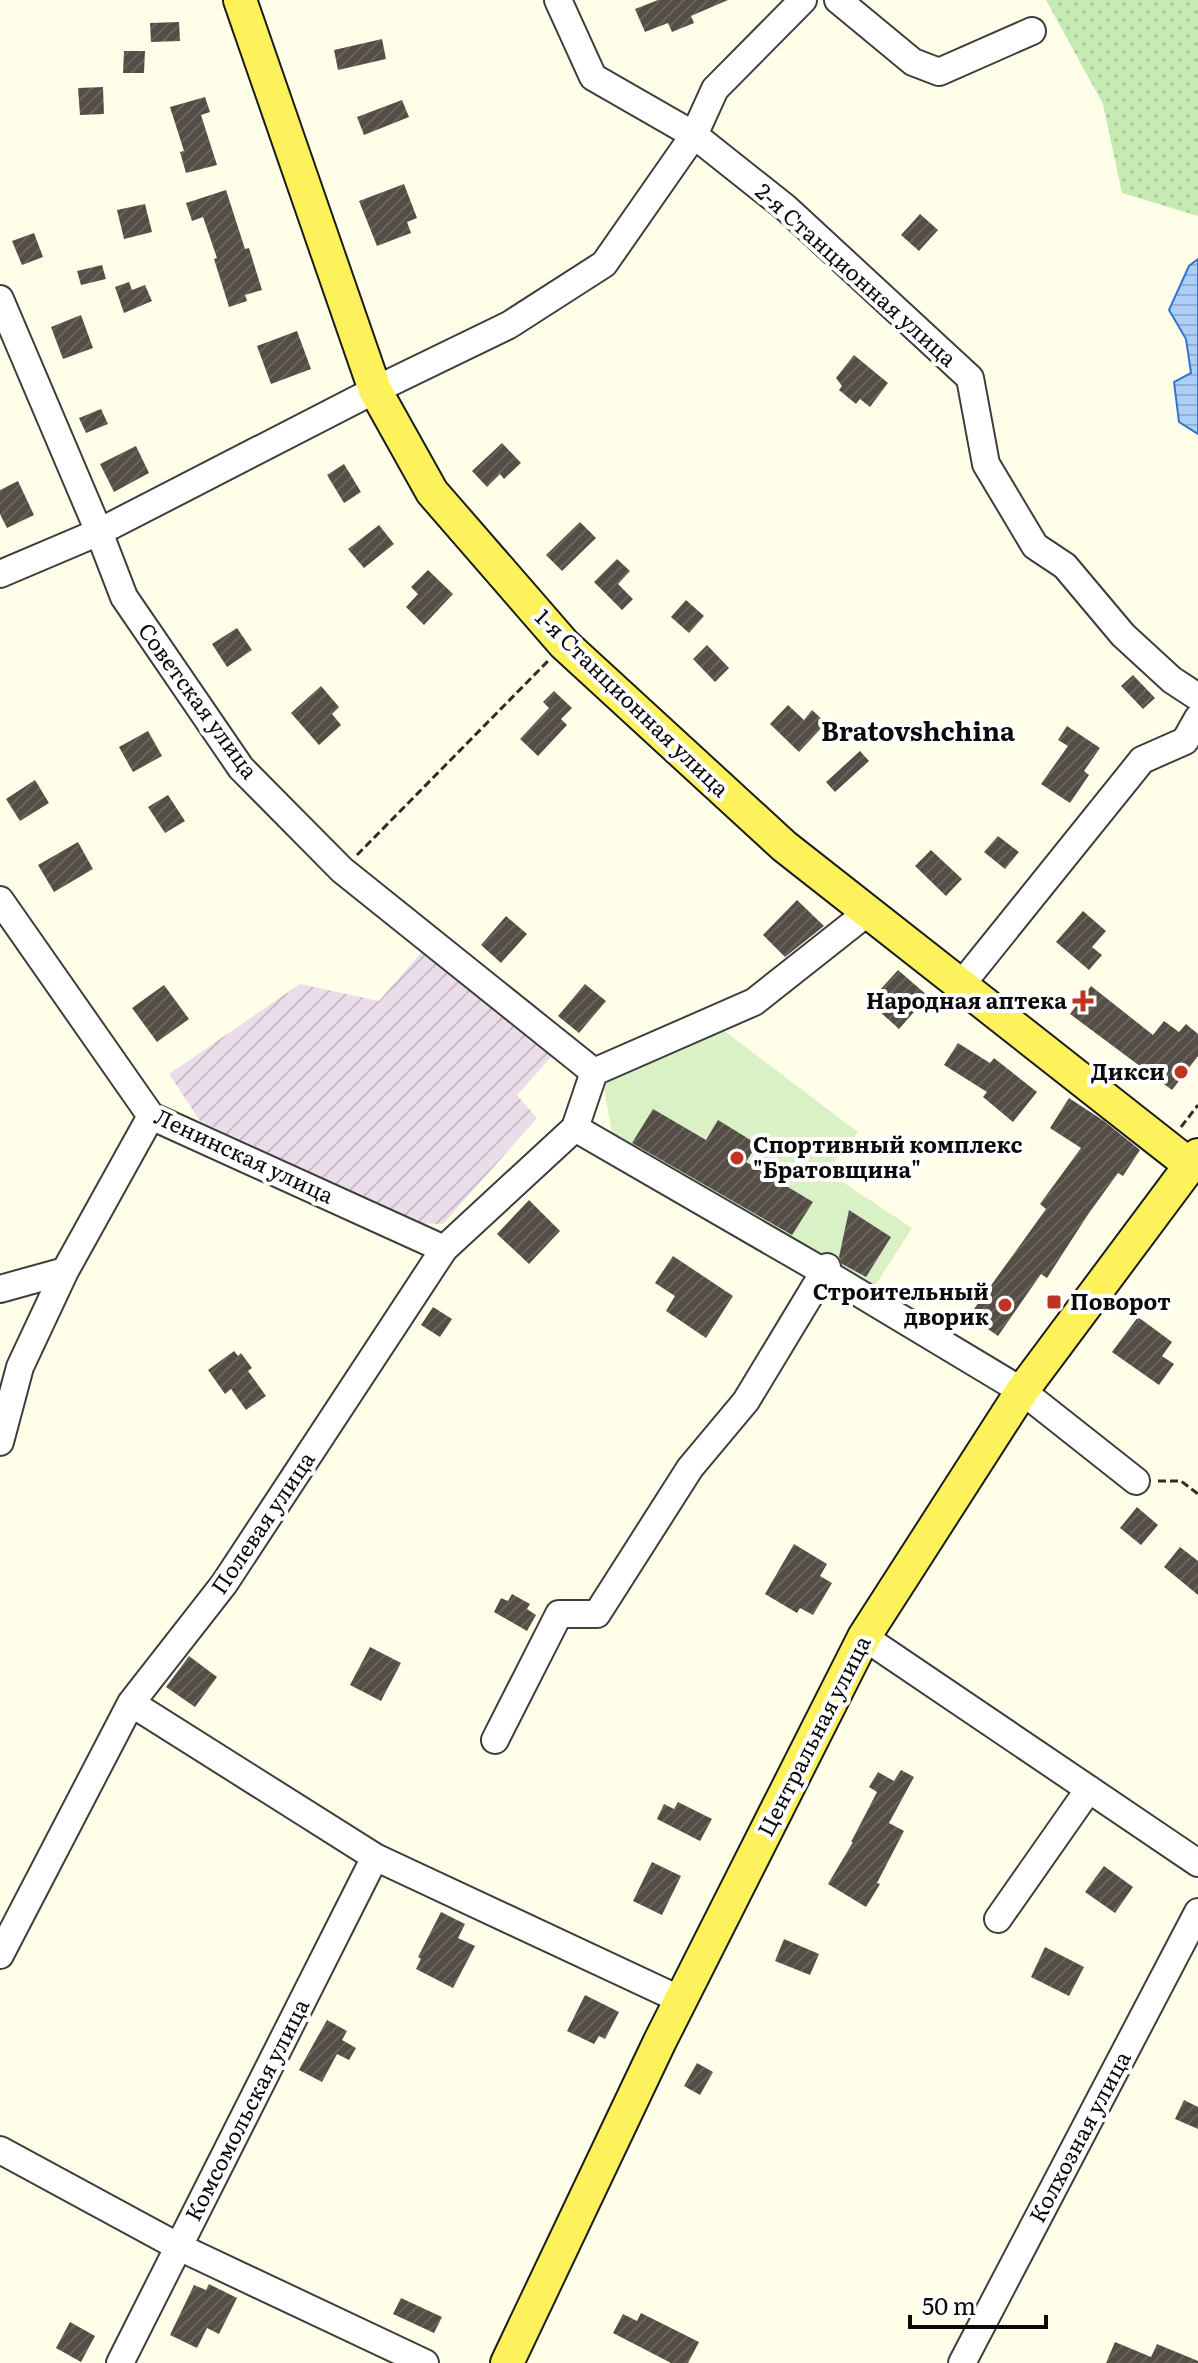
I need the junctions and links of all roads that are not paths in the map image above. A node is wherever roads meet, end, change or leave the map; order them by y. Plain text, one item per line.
1 (240, 0) edge
2 (558, 0) edge
3 (803, 0) edge
4 (838, 0) edge
5 (1032, 31) dead end
6 (694, 135) junction
7 (0, 299) edge
8 (375, 390) junction
9 (99, 532) junction
10 (0, 574) edge
11 (1198, 697) edge
12 (1198, 718) edge
13 (1192, 750) edge
14 (0, 900) edge
15 (868, 912) junction
16 (961, 985) junction
17 (594, 1072) junction
18 (151, 1116) junction
19 (575, 1128) junction
20 (1194, 1160) edge
21 (444, 1249) junction
22 (826, 1270) junction
23 (65, 1271) junction
24 (0, 1289) edge
25 (1022, 1391) junction
26 (0, 1442) edge
27 (1136, 1481) road end
28 (864, 1637) junction
29 (131, 1703) junction
30 (495, 1740) dead end
31 (1089, 1789) junction
32 (375, 1857) junction
33 (1198, 1863) edge
34 (1198, 1912) edge
35 (998, 1919) dead end
36 (0, 1955) edge
37 (681, 2000) junction
38 (0, 2150) edge
39 (179, 2247) junction
40 (120, 2363) edge
41 (425, 2363) edge
42 (507, 2363) edge
43 (962, 2363) edge

1 - 8 main road, 1-я Станционная улица
2 - 6 street, 2-я Станционная улица
3 - 6 street
4 - 5 street
6 - 8 street
6 - 11 street, 2-я Станционная улица
7 - 9 street, Советская улица
8 - 9 street
8 - 15 main road, 1-я Станционная улица
9 - 10 street
9 - 17 street, Советская улица
12 - 13 street
13 - 16 street
14 - 18 street, Ленинская улица
15 - 16 main road, 1-я Станционная улица
15 - 17 street
16 - 20 main road, 1-я Станционная улица
17 - 19 street
18 - 21 street, Ленинская улица
18 - 23 street
19 - 21 street, Полевая улица
19 - 22 street
20 - 25 main road, Центральная улица
21 - 29 street, Полевая улица
22 - 25 street
22 - 30 street
23 - 24 street
23 - 26 street
25 - 27 street
25 - 28 main road, Центральная улица
28 - 31 street
28 - 37 main road, Центральная улица
29 - 32 street
29 - 36 street, Полевая улица
31 - 33 street
31 - 35 street
32 - 37 street
32 - 39 street, Комсомольская улица
34 - 43 street, Колхозная улица
37 - 42 main road, Центральная улица
38 - 39 street
39 - 40 street, Комсомольская улица
39 - 41 street

